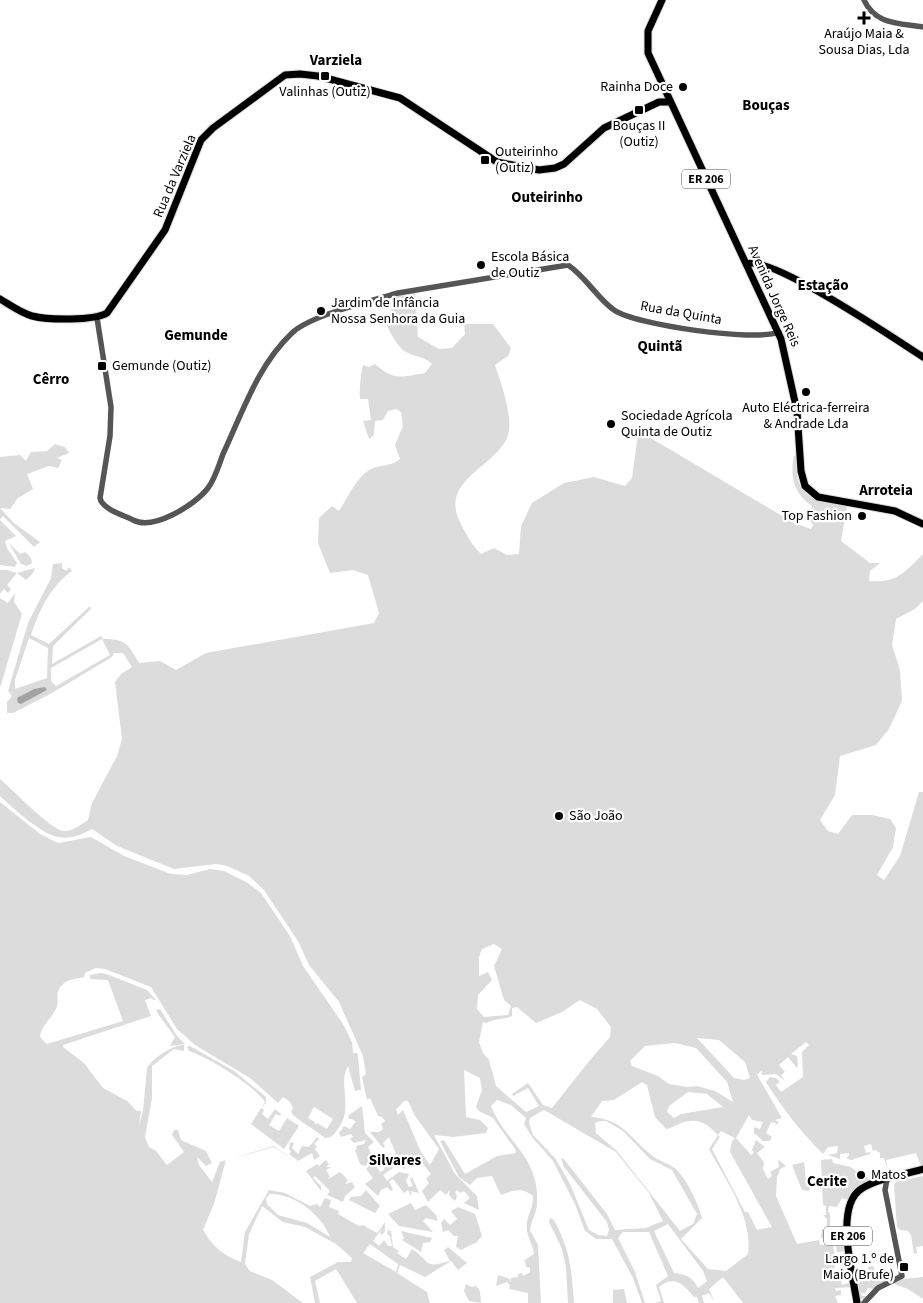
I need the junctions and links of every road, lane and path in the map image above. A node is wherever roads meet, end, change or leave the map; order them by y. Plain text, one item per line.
1 (662, 0) edge
2 (864, 0) edge
3 (923, 27) edge
4 (666, 94) junction
5 (659, 102) junction
6 (670, 102) junction
7 (746, 264) junction
8 (0, 299) edge
9 (97, 318) junction
10 (778, 332) junction
11 (923, 357) edge
12 (923, 524) edge
13 (923, 1169) edge
14 (887, 1179) junction
15 (875, 1182) junction
16 (884, 1190) junction
17 (857, 1303) edge
18 (864, 1303) edge

1 - 4 main road, Avenida Jorge Reis / ER 206
2 - 3 street
4 - 5 main road
4 - 6 main road, Avenida Jorge Reis / ER 206
5 - 6 main road
5 - 9 main road, Rua da Varziela
6 - 7 main road, Avenida Jorge Reis / ER 206
7 - 10 main road, Avenida Jorge Reis / ER 206
7 - 11 main road
8 - 9 main road
9 - 10 street, Rua da Quinta
10 - 12 main road, Avenida Jorge Reis / ER 206
13 - 14 main road, ER 206
14 - 15 main road, ER 206
14 - 16 street
15 - 16 street
15 - 17 main road, ER 206
16 - 18 street

